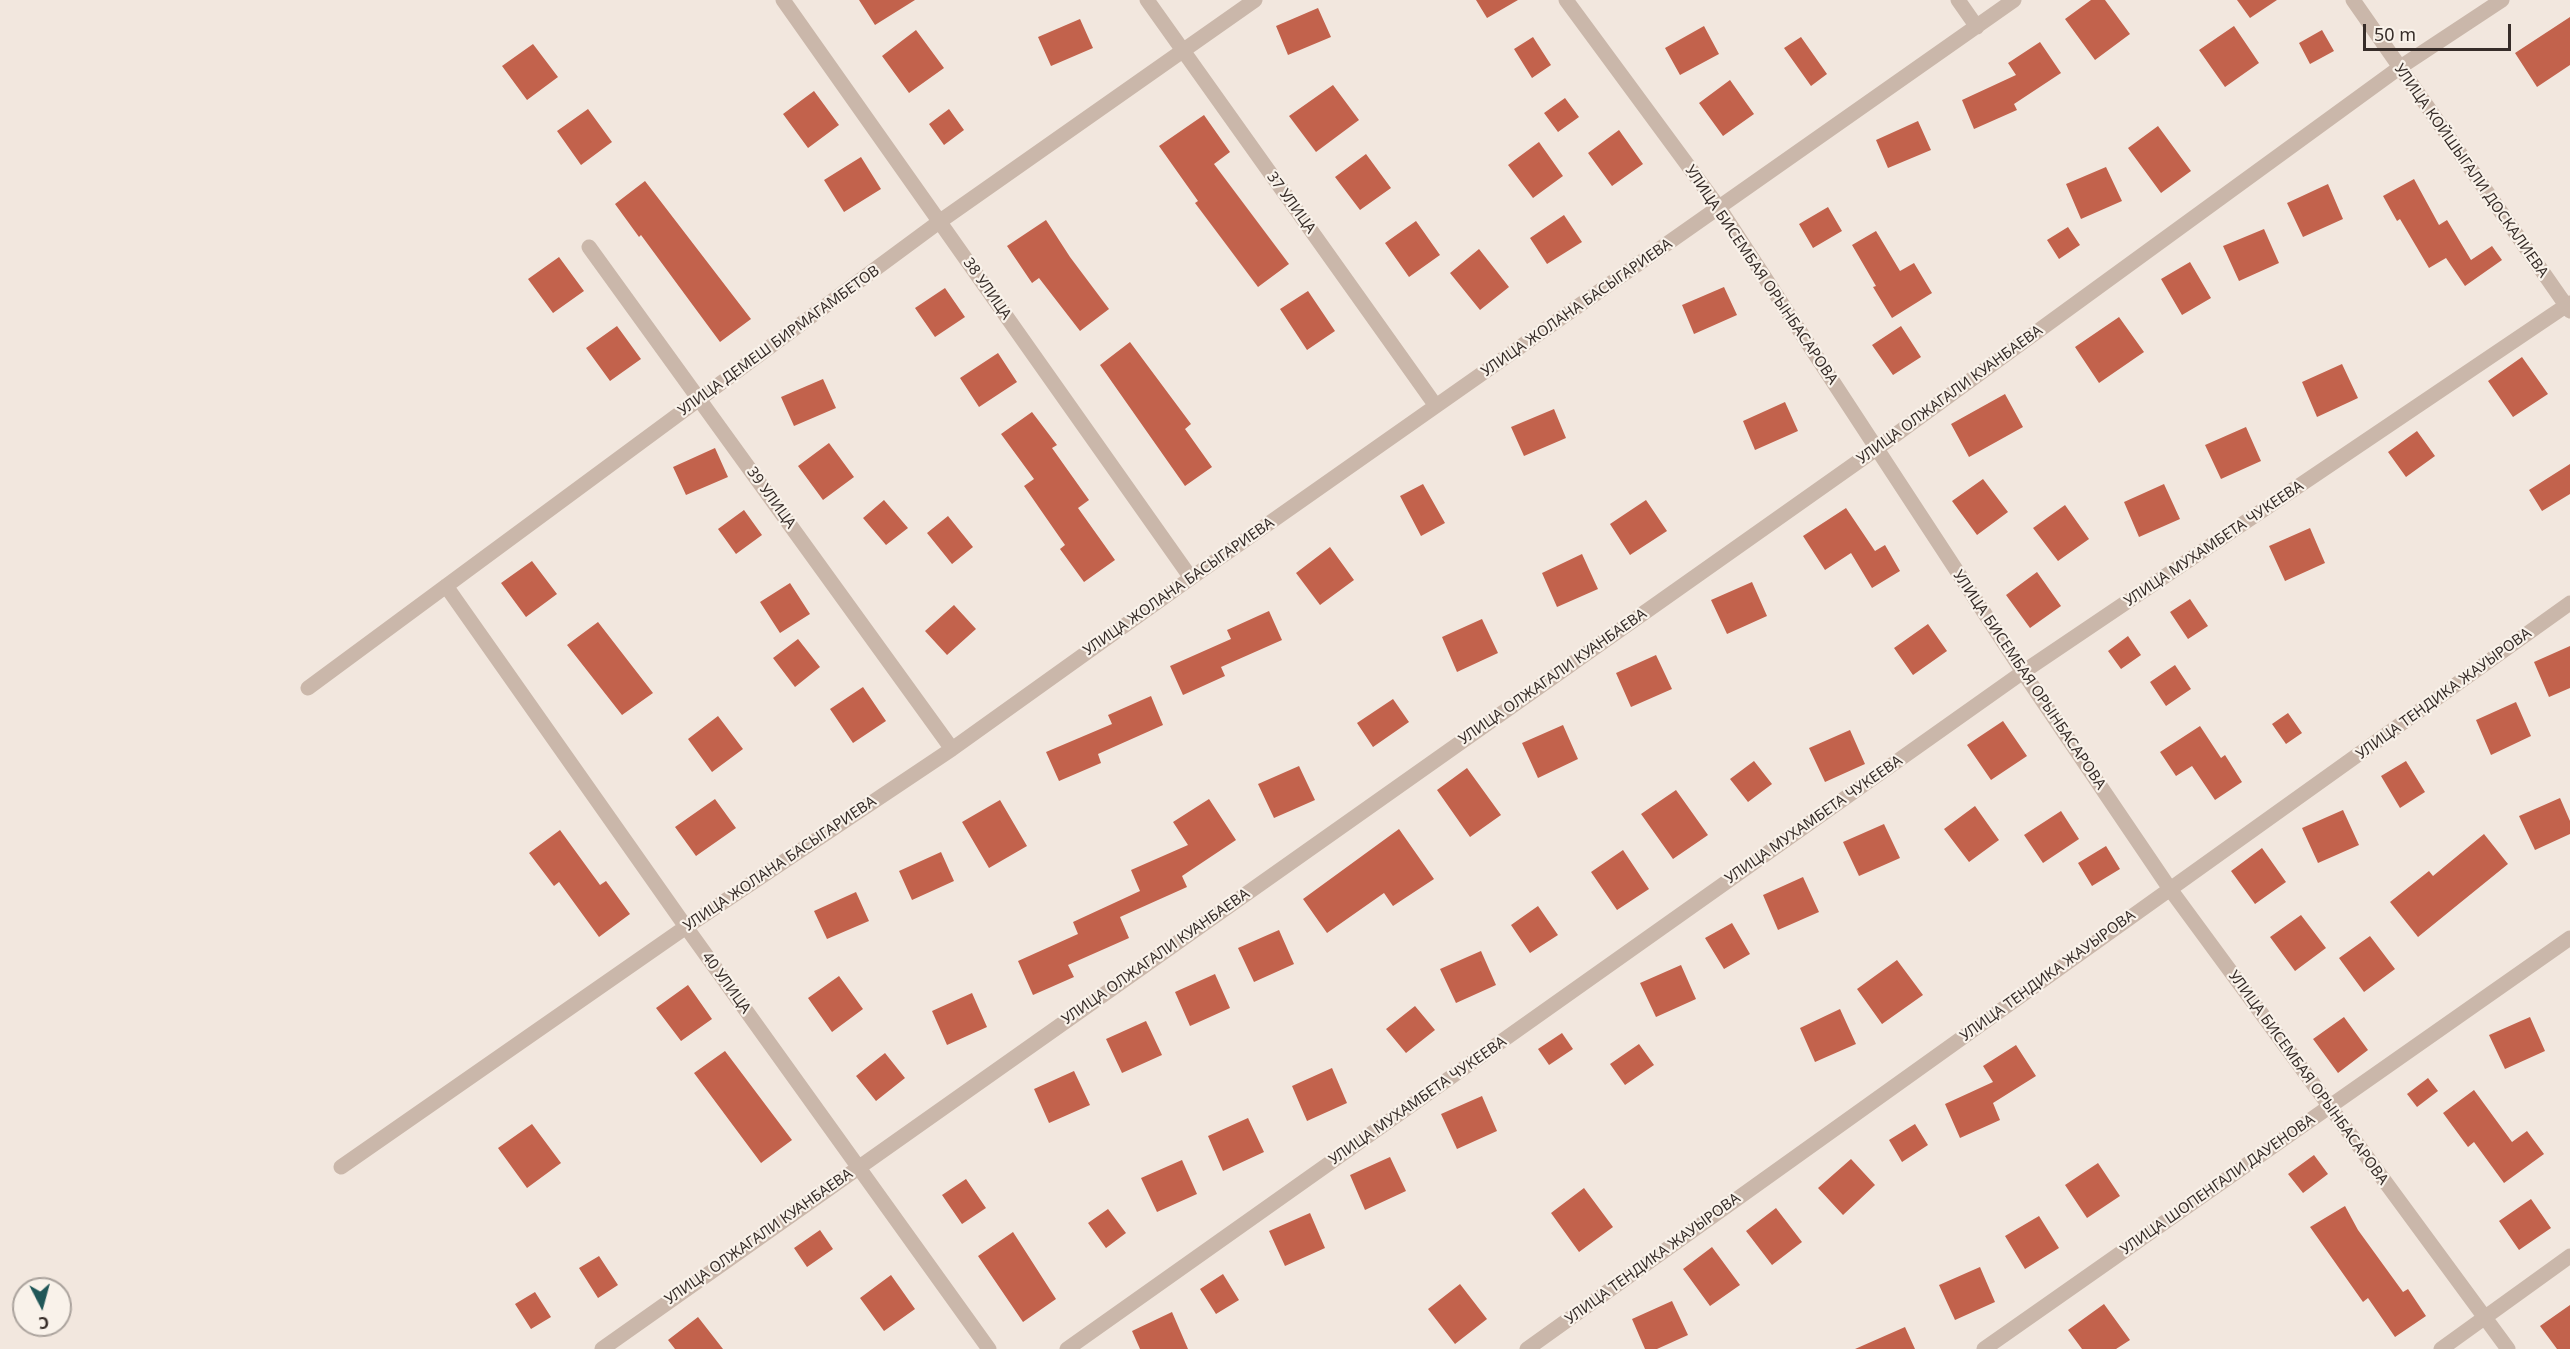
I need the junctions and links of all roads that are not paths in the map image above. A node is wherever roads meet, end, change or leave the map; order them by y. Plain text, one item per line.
1 (783, 0) edge
2 (1147, 0) edge
3 (1255, 0) edge
4 (1566, 0) edge
5 (1958, 0) edge
6 (2014, 0) edge
7 (2354, 0) edge
8 (2502, 0) edge
9 (1977, 27) junction
10 (1183, 52) junction
11 (2399, 68) junction
12 (1719, 209) junction
13 (939, 222) junction
14 (589, 247) dead end
15 (2569, 307) edge
16 (699, 399) junction
17 (1436, 406) junction
18 (1876, 449) junction
19 (1191, 578) junction
20 (446, 586) junction
21 (2570, 603) edge
22 (2023, 672) junction
23 (308, 688) dead end
24 (952, 749) junction
25 (2170, 889) junction
26 (686, 927) junction
27 (2570, 938) edge
28 (2329, 1107) junction
29 (341, 1167) dead end
30 (859, 1167) junction
31 (2570, 1256) edge
32 (2485, 1317) junction
33 (602, 1349) edge
34 (989, 1349) edge
35 (1067, 1349) edge
36 (1527, 1349) edge
37 (1984, 1349) edge
38 (2441, 1349) edge
39 (2508, 1349) edge

1 - 13 street, 38 УЛИЦА
2 - 10 street, 37 УЛИЦА
3 - 10 street, УЛИЦА ДЕМЕШ БИРМАГАМБЕТОВ
4 - 12 street, УЛИЦА БИСЕМБАЯ ОРЫНБАСАРОВА
5 - 9 street
6 - 9 street, УЛИЦА ЖОЛАНА БАСЫГАРИЕВА
7 - 11 street, УЛИЦА КОЙШЫГАЛИ ДОСКАЛИЕВА
8 - 11 street, УЛИЦА ОЛЖАГАЛИ КУАНБАЕВА
9 - 12 street, УЛИЦА ЖОЛАНА БАСЫГАРИЕВА
10 - 13 street, УЛИЦА ДЕМЕШ БИРМАГАМБЕТОВ
10 - 17 street, 37 УЛИЦА
11 - 15 street, УЛИЦА КОЙШЫГАЛИ ДОСКАЛИЕВА
11 - 18 street, УЛИЦА ОЛЖАГАЛИ КУАНБАЕВА
12 - 17 street, УЛИЦА ЖОЛАНА БАСЫГАРИЕВА
12 - 18 street, УЛИЦА БИСЕМБАЯ ОРЫНБАСАРОВА
13 - 16 street, УЛИЦА ДЕМЕШ БИРМАГАМБЕТОВ
13 - 19 street, 38 УЛИЦА
14 - 16 street, 39 УЛИЦА
15 - 22 street, УЛИЦА МУХАМБЕТА ЧУКЕЕВА
16 - 20 street, УЛИЦА ДЕМЕШ БИРМАГАМБЕТОВ
16 - 24 street, 39 УЛИЦА
17 - 19 street, УЛИЦА ЖОЛАНА БАСЫГАРИЕВА
18 - 22 street, УЛИЦА БИСЕМБАЯ ОРЫНБАСАРОВА
18 - 30 street, УЛИЦА ОЛЖАГАЛИ КУАНБАЕВА
19 - 24 street, УЛИЦА ЖОЛАНА БАСЫГАРИЕВА
20 - 23 street, УЛИЦА ДЕМЕШ БИРМАГАМБЕТОВ
20 - 26 street, 40 УЛИЦА
21 - 25 street, УЛИЦА ТЕНДИКА ЖАУЫРОВА
22 - 25 street, УЛИЦА БИСЕМБАЯ ОРЫНБАСАРОВА
22 - 35 street, УЛИЦА МУХАМБЕТА ЧУКЕЕВА
24 - 26 street, УЛИЦА ЖОЛАНА БАСЫГАРИЕВА
25 - 28 street, УЛИЦА БИСЕМБАЯ ОРЫНБАСАРОВА
25 - 36 street, УЛИЦА ТЕНДИКА ЖАУЫРОВА
26 - 29 street, УЛИЦА ЖОЛАНА БАСЫГАРИЕВА
26 - 30 street, 40 УЛИЦА
27 - 28 street, УЛИЦА ШОПЕНГАЛИ ДАУЕНОВА
28 - 32 street, УЛИЦА БИСЕМБАЯ ОРЫНБАСАРОВА
28 - 37 street, УЛИЦА ШОПЕНГАЛИ ДАУЕНОВА
30 - 33 street, УЛИЦА ОЛЖАГАЛИ КУАНБАЕВА
30 - 34 street, 40 УЛИЦА
31 - 32 street
32 - 38 street
32 - 39 street, УЛИЦА БИСЕМБАЯ ОРЫНБАСАРОВА

